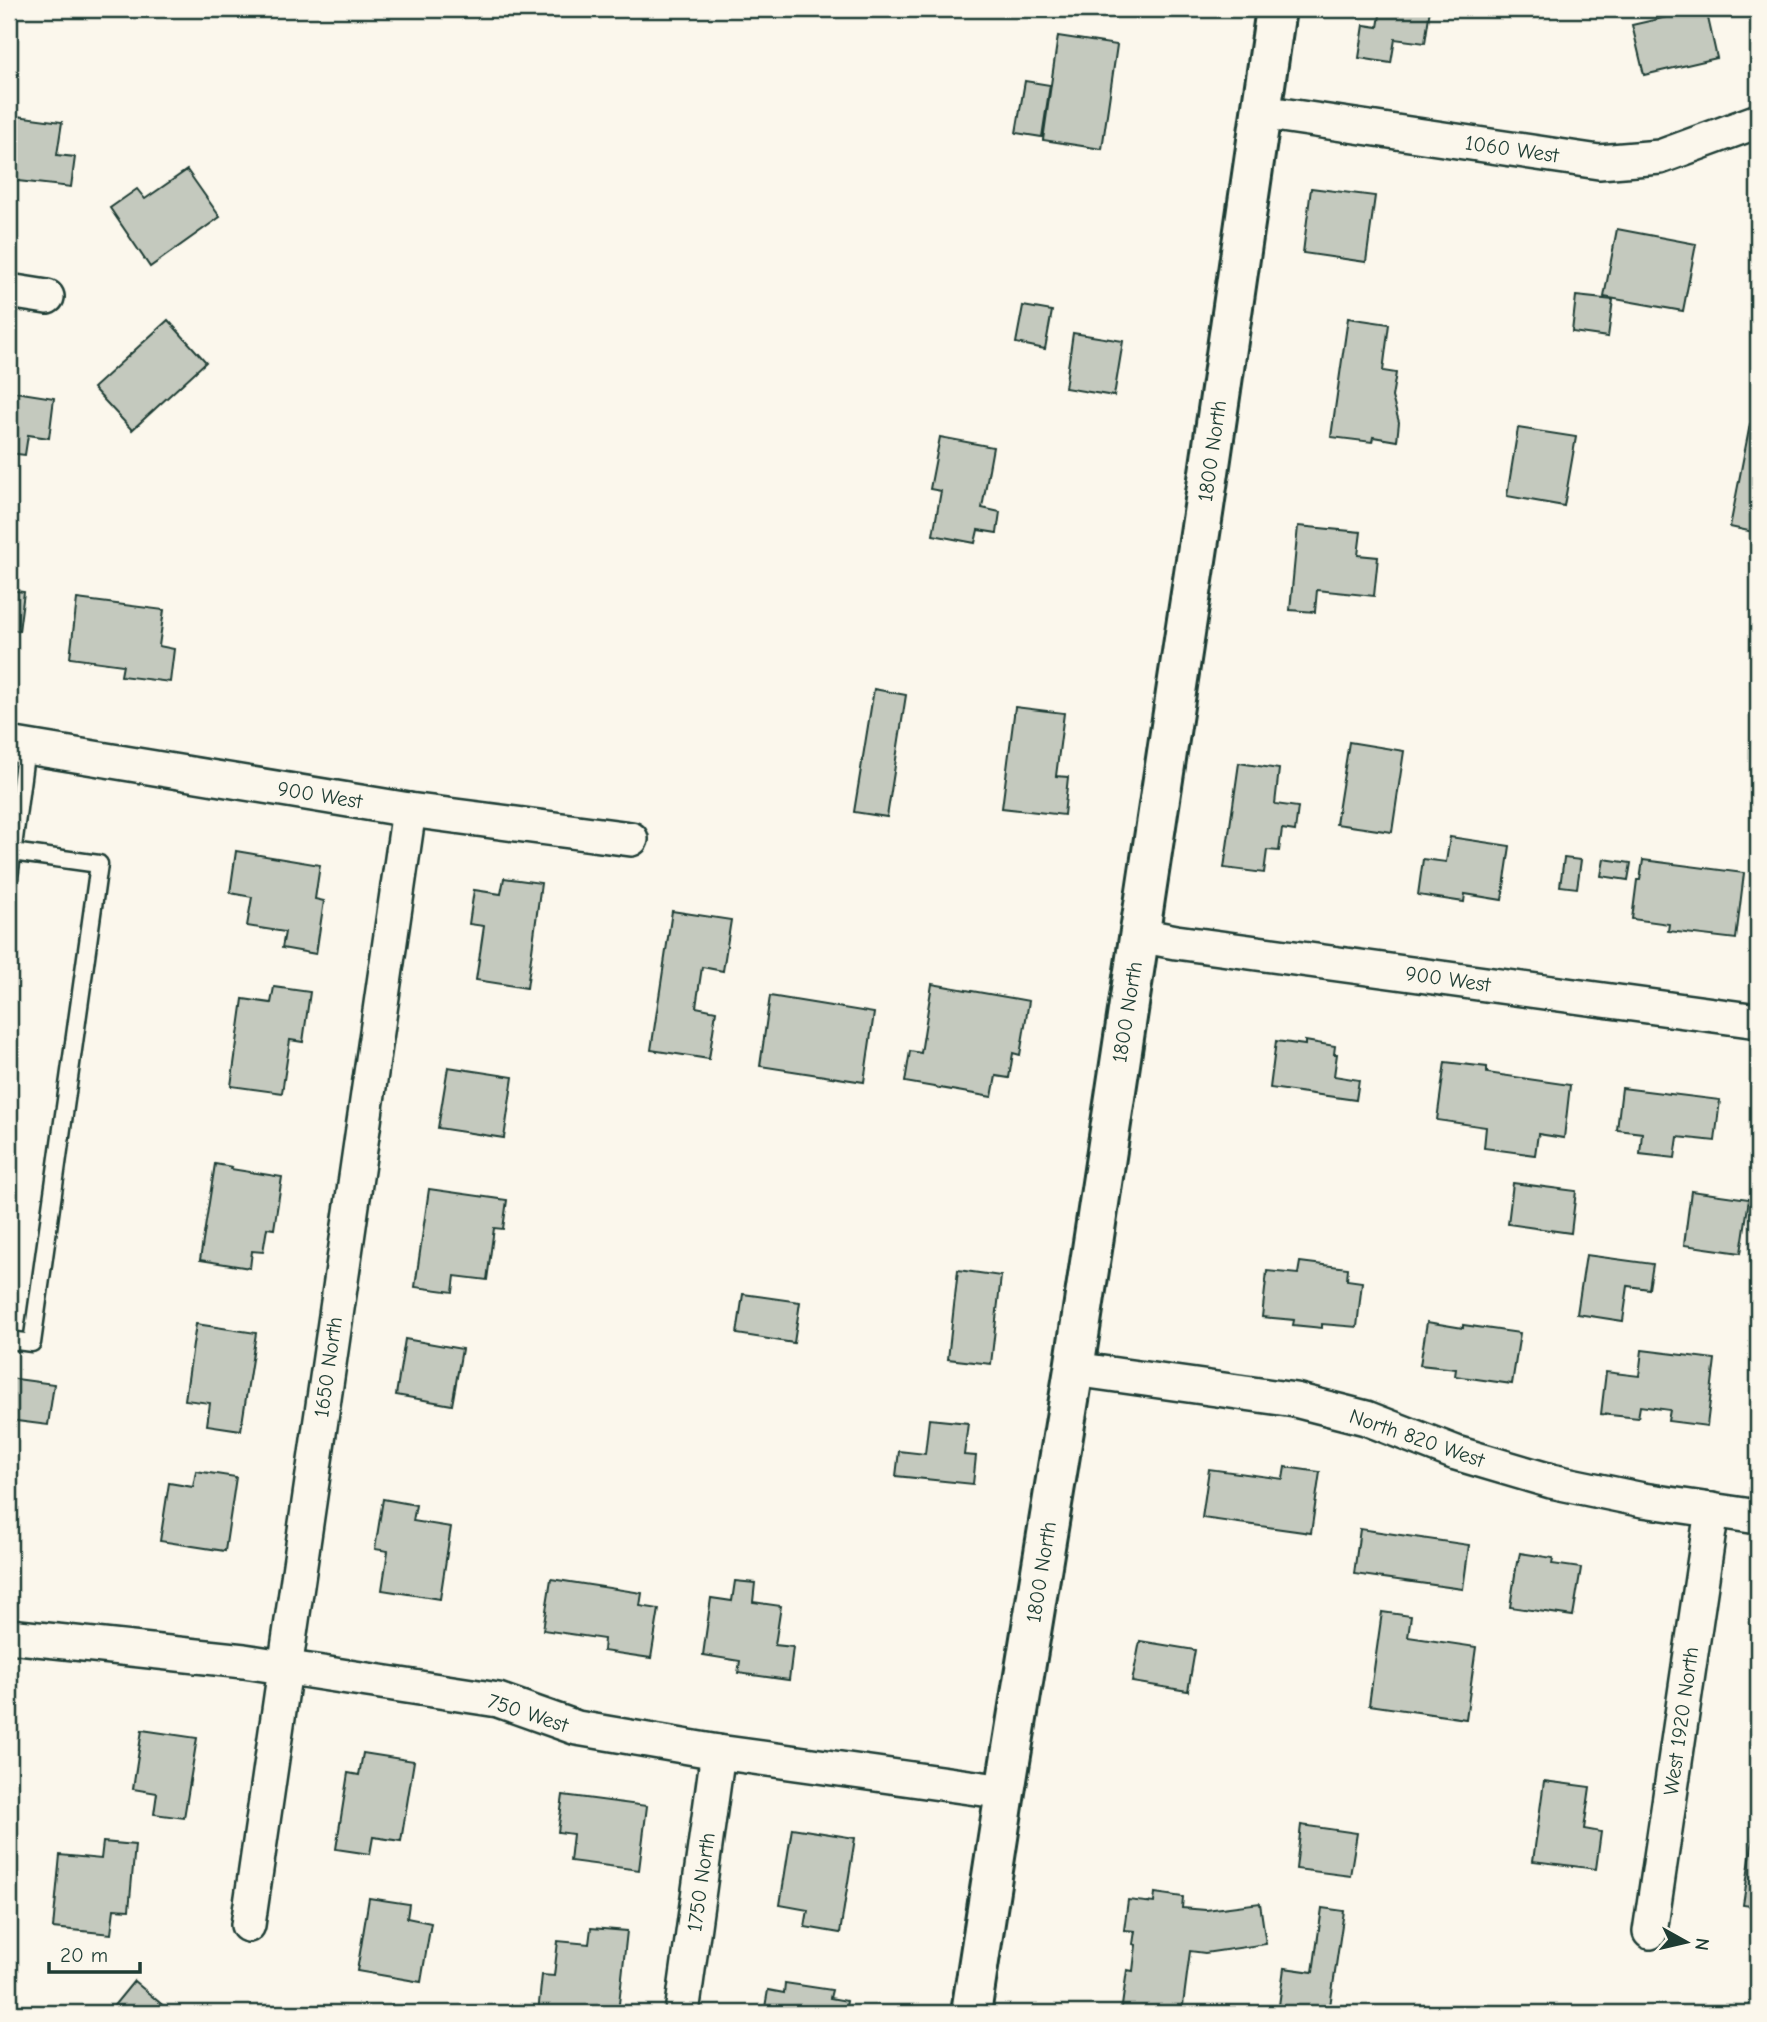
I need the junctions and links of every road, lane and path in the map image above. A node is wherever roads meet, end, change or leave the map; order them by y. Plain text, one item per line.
1 (1276, 9) edge
2 (1261, 112) junction
3 (1758, 121) edge
4 (9, 291) edge
5 (47, 297) dead end
6 (17, 745) edge
7 (410, 810) junction
8 (631, 839) dead end
9 (12, 852) junction
10 (9, 878) edge
11 (1139, 935) junction
12 (1758, 1021) edge
13 (9, 1340) edge
14 (1074, 1369) junction
15 (1712, 1510) junction
16 (1758, 1517) edge
17 (9, 1636) edge
18 (284, 1667) junction
19 (718, 1752) junction
20 (1005, 1792) junction
21 (248, 1925) dead end
22 (1650, 1932) dead end
23 (682, 2013) edge
24 (971, 2013) edge

1 - 2 street, 1800 North
2 - 3 street, 1060 West
2 - 11 street, 1800 North
4 - 5 street
6 - 7 street, 900 West
6 - 9 lane
7 - 8 street, 900 West
7 - 18 street, 1650 North
9 - 10 lane
9 - 13 lane
11 - 12 street, 900 West
11 - 14 street, 1800 North
14 - 15 street, North 820 West
14 - 20 street, 1800 North
15 - 16 street, North 820 West
15 - 22 street, West 1920 North
17 - 18 street, 750 West
18 - 19 street, 750 West
18 - 21 street, 1650 North
19 - 20 street, 750 West
19 - 23 street, 1750 North
20 - 24 street, 1800 North

